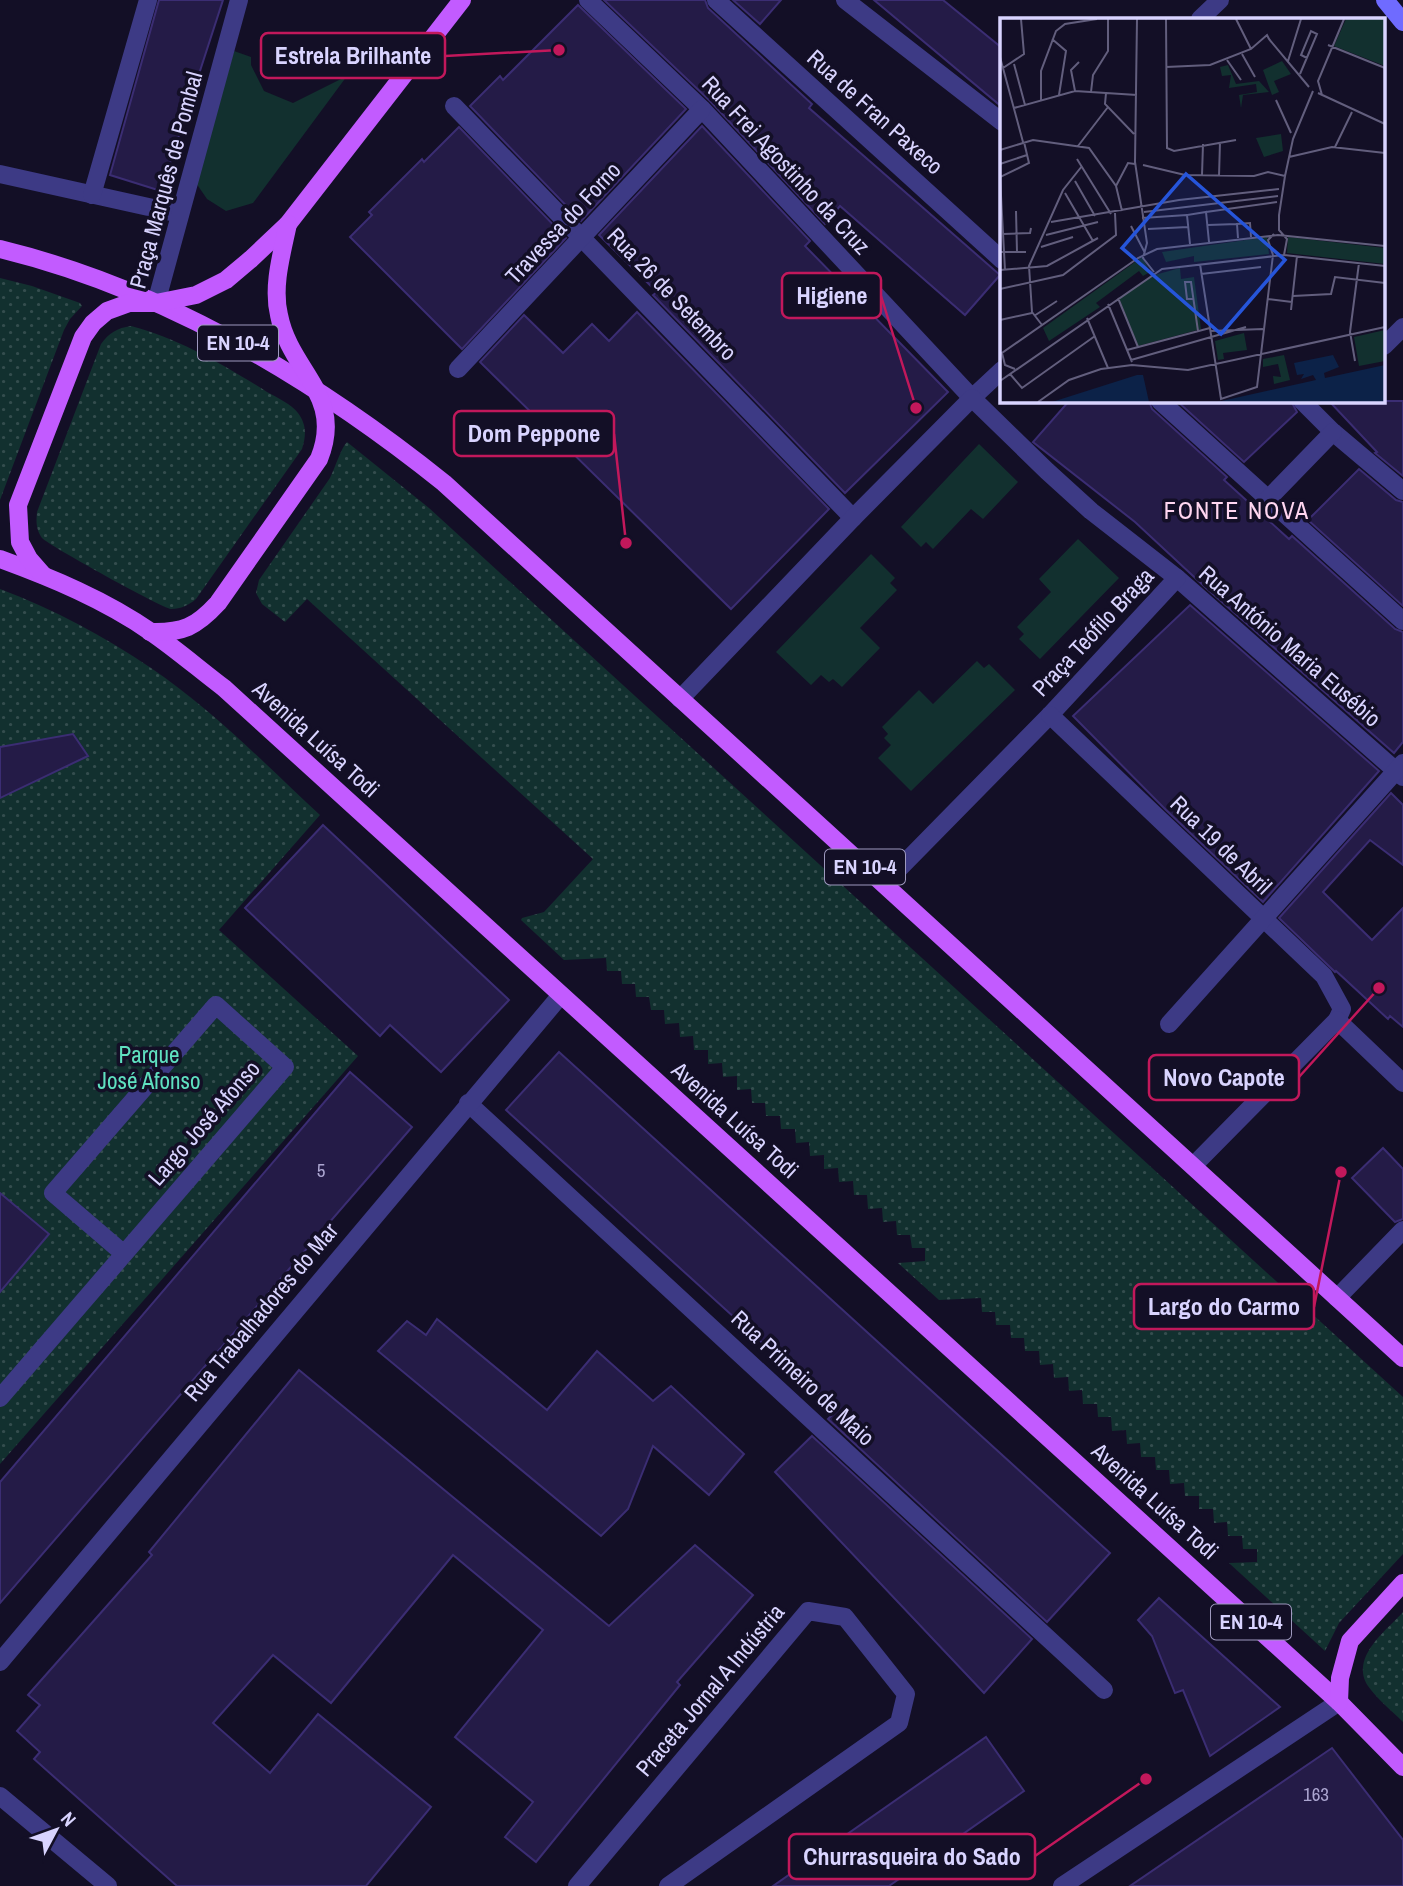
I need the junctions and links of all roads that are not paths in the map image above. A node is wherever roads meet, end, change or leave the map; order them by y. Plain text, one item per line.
1 (148, 0) edge
2 (239, 0) edge
3 (462, 0) edge
4 (588, 0) edge
5 (716, 0) edge
6 (845, 0) edge
7 (1220, 0) edge
8 (1385, 0) edge
9 (1201, 18) edge
10 (1403, 22) edge
11 (454, 106) dead end
12 (702, 109) junction
13 (1000, 120) edge
14 (0, 174) edge
15 (92, 195) junction
16 (180, 214) junction
17 (288, 224) junction
18 (583, 238) junction
19 (0, 249) edge
20 (1000, 258) edge
21 (156, 303) junction
22 (1403, 327) edge
23 (1386, 344) edge
24 (458, 369) dead end
25 (1000, 372) edge
26 (317, 388) junction
27 (972, 398) junction
28 (1161, 402) edge
29 (1314, 405) edge
30 (1333, 432) junction
31 (1403, 491) edge
32 (1268, 499) junction
33 (853, 518) junction
34 (0, 559) edge
35 (43, 575) junction
36 (1177, 578) junction
37 (1403, 621) edge
38 (150, 632) junction
39 (681, 699) junction
40 (1050, 715) junction
41 (1401, 770) edge
42 (884, 884) junction
43 (1262, 918) junction
44 (561, 995) junction
45 (1337, 1020) junction
46 (1169, 1024) dead end
47 (1403, 1083) edge
48 (468, 1103) junction
49 (1193, 1166) junction
50 (1403, 1230) edge
51 (123, 1253) junction
52 (1338, 1298) junction
53 (1403, 1358) edge
54 (0, 1398) edge
55 (1403, 1583) edge
56 (0, 1662) edge
57 (1104, 1690) dead end
58 (1339, 1702) junction
59 (1403, 1767) edge
60 (0, 1796) edge
61 (108, 1886) edge
62 (576, 1886) edge
63 (668, 1886) edge
64 (1062, 1886) edge

1 - 15 street
2 - 16 street, Praça Marquês de Pombal
3 - 17 main road, Praça Marquês de Pombal
4 - 12 street, Rua Frei Agostinho da Cruz
5 - 20 street, Rua de Fran Paxeco
6 - 13 street
7 - 9 street
8 - 10 main road
11 - 18 street, Rua 26 de Setembro
12 - 18 street, Travessa do Forno
12 - 27 street, Rua Frei Agostinho da Cruz
14 - 15 street
15 - 16 street
16 - 21 street, Praça Marquês de Pombal
17 - 21 main road, Praça Marquês de Pombal
17 - 26 main road, Praça Marquês de Pombal
18 - 24 street, Travessa do Forno
18 - 33 street, Rua 26 de Setembro
19 - 21 main road, EN 10-4
21 - 26 main road, EN 10-4
21 - 35 main road
22 - 23 street
25 - 27 street
26 - 38 main road
26 - 39 main road, EN 10-4
27 - 33 street
27 - 36 street, Praça Teófilo Braga
28 - 32 street
29 - 30 street
30 - 31 street
30 - 32 street
32 - 37 street
33 - 39 street
34 - 35 main road, Avenida Luísa Todi / EN 10-4
35 - 38 main road, Avenida Luísa Todi / EN 10-4
36 - 40 street, Praça Teófilo Braga
36 - 41 street, Rua António Maria Eusébio
38 - 44 main road, Avenida Luísa Todi / EN 10-4
39 - 42 main road, EN 10-4
40 - 42 street, Praça Teófilo Braga
40 - 43 street, Rua 19 de Abril
41 - 43 street
42 - 49 main road, EN 10-4
43 - 45 street, Rua 19 de Abril
43 - 46 street
44 - 48 street, Rua Trabalhadores do Mar
44 - 58 main road, Avenida Luísa Todi / EN 10-4
45 - 47 street
45 - 49 street
48 - 56 street, Rua Trabalhadores do Mar
48 - 57 street, Rua Primeiro de Maio
49 - 52 main road, EN 10-4
50 - 52 street
51 - 51 street, Largo José Afonso
51 - 54 street, Largo José Afonso
52 - 53 main road, EN 10-4
55 - 58 main road
58 - 59 main road, Avenida Luísa Todi / EN 10-4
58 - 64 street
60 - 61 street
62 - 63 street, Praceta Jornal A Indústria

